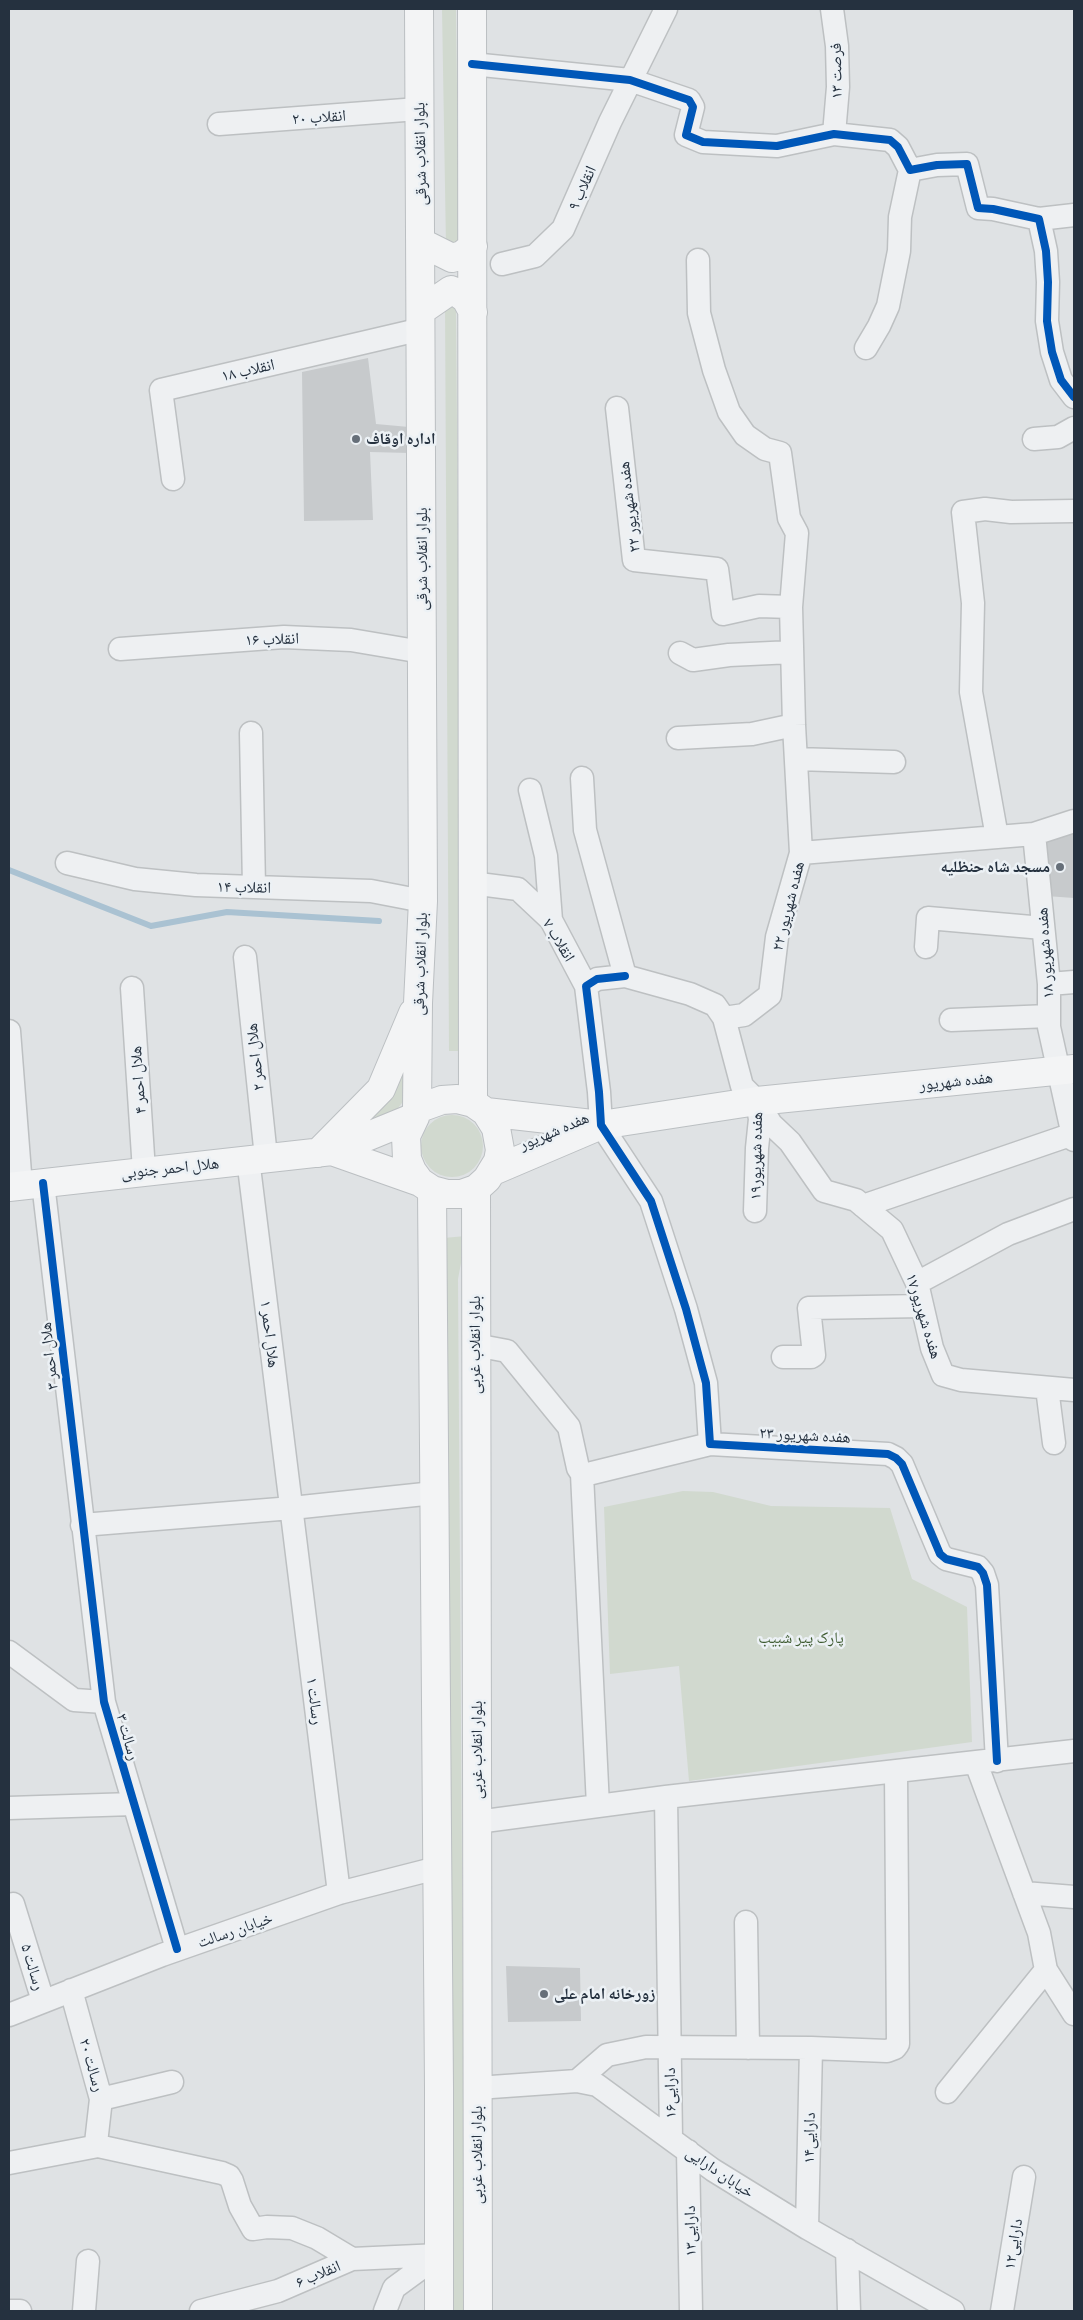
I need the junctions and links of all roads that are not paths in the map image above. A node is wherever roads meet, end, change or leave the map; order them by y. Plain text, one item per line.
1 (419, 9) edge
2 (472, 9) edge
3 (666, 9) edge
4 (832, 9) edge
5 (472, 64) junction
6 (630, 80) junction
7 (418, 109) junction
8 (219, 124) dead end
9 (834, 134) junction
10 (910, 170) junction
11 (1074, 215) edge
12 (1039, 219) junction
13 (422, 242) junction
14 (473, 246) junction
15 (698, 260) dead end
16 (502, 264) dead end
17 (473, 312) junction
18 (422, 319) junction
19 (866, 348) dead end
20 (1074, 397) edge
21 (617, 408) dead end
22 (1074, 428) edge
23 (1034, 439) dead end
24 (173, 479) dead end
25 (1074, 511) edge
26 (791, 607) junction
27 (120, 649) dead end
28 (422, 652) junction
29 (792, 652) junction
30 (680, 653) dead end
31 (794, 724) junction
32 (251, 733) dead end
33 (678, 738) dead end
34 (796, 759) junction
35 (894, 762) dead end
36 (582, 778) dead end
37 (530, 790) dead end
38 (1074, 821) edge
39 (1034, 834) junction
40 (997, 837) junction
41 (801, 852) junction
42 (67, 863) dead end
43 (471, 883) junction
44 (254, 887) junction
45 (423, 901) junction
46 (551, 920) junction
47 (1043, 928) junction
48 (926, 947) dead end
49 (245, 957) dead end
50 (625, 976) junction
51 (1074, 982) edge
52 (1048, 984) junction
53 (586, 986) junction
54 (132, 988) dead end
55 (418, 1003) junction
56 (1049, 1016) junction
57 (724, 1018) junction
58 (951, 1020) dead end
59 (9, 1031) edge
60 (1067, 1070) edge
61 (757, 1101) junction
62 (479, 1108) junction
63 (416, 1113) junction
64 (601, 1125) junction
65 (1074, 1137) edge
66 (325, 1152) junction
67 (257, 1158) junction
68 (144, 1171) junction
69 (485, 1180) junction
70 (24, 1185) edge
71 (426, 1186) junction
72 (863, 1206) junction
73 (1074, 1209) edge
74 (755, 1211) dead end
75 (917, 1283) junction
76 (922, 1306) junction
77 (475, 1345) junction
78 (783, 1357) dead end
79 (1047, 1388) junction
80 (1074, 1390) edge
81 (1054, 1443) dead end
82 (710, 1444) junction
83 (582, 1474) junction
84 (434, 1493) junction
85 (292, 1508) junction
86 (82, 1525) junction
87 (9, 1652) edge
88 (104, 1702) junction
89 (1074, 1751) edge
90 (986, 1762) junction
91 (896, 1772) junction
92 (666, 1797) junction
93 (134, 1804) junction
94 (598, 1806) junction
95 (9, 1808) edge
96 (477, 1822) junction
97 (437, 1868) junction
98 (339, 1893) junction
99 (1024, 1893) junction
100 (1074, 1897) edge
101 (13, 1904) dead end
102 (746, 1922) dead end
103 (177, 1950) junction
104 (1046, 1970) junction
105 (72, 1990) junction
106 (43, 2001) junction
107 (1074, 2014) edge
108 (9, 2015) edge
109 (669, 2047) junction
110 (748, 2048) junction
111 (811, 2048) junction
112 (577, 2080) junction
113 (172, 2082) dead end
114 (477, 2088) junction
115 (947, 2092) dead end
116 (101, 2099) junction
117 (679, 2144) junction
118 (98, 2146) junction
119 (9, 2163) edge
120 (1024, 2177) dead end
121 (808, 2228) junction
122 (847, 2250) junction
123 (439, 2255) junction
124 (352, 2259) junction
125 (88, 2261) dead end
126 (9, 2311) edge
127 (20, 2311) edge
128 (84, 2311) edge
129 (201, 2311) edge
130 (385, 2311) edge
131 (439, 2311) edge
132 (478, 2311) edge
133 (691, 2311) edge
134 (850, 2311) edge
135 (953, 2311) edge
136 (1002, 2311) edge

1 - 7 main road, بلوار انقلاب شرقی
2 - 5 main road
3 - 6 street, انقلاب ۹
4 - 9 street, فرصت ۱۳
5 - 6 street
5 - 14 main road
6 - 9 street
6 - 16 street, انقلاب ۹
7 - 8 street, انقلاب ۲۰
7 - 13 main road, بلوار انقلاب شرقی
9 - 10 street
10 - 12 street
10 - 19 street
11 - 12 street
12 - 20 street
13 - 14 main road
13 - 18 main road, بلوار انقلاب شرقی
14 - 17 main road
15 - 26 street, هفده شهریور ۲۲
17 - 18 main road
17 - 43 main road
18 - 24 street, انقلاب ۱۸
18 - 28 main road, بلوار انقلاب شرقی
21 - 26 street, هفده شهریور ۲۲
22 - 23 street
25 - 40 street
26 - 29 street, هفده شهریور ۲۲
27 - 28 street, انقلاب ۱۶
28 - 45 main road, بلوار انقلاب شرقی
29 - 30 street
29 - 31 street, هفده شهریور ۲۲
31 - 33 street
31 - 34 street, هفده شهریور ۲۲
32 - 44 street
34 - 35 street
34 - 41 street, هفده شهریور ۲۲
36 - 50 street
37 - 46 street
38 - 39 street, هفده شهریور ۲۲
39 - 40 street, هفده شهریور ۲۲
39 - 47 street, هفده شهریور ۱۸
40 - 41 street, هفده شهریور ۲۲
41 - 57 street, هفده شهریور ۲۲
42 - 44 street, انقلاب ۱۴
43 - 46 street, انقلاب ۷
43 - 62 main road
44 - 45 street, انقلاب ۱۴
45 - 55 main road, بلوار انقلاب شرقی
46 - 53 street, انقلاب ۷
47 - 48 street
47 - 52 street, هفده شهریور ۱۸
49 - 67 street, هلال احمر ۲
50 - 53 street
50 - 57 street
51 - 52 street
52 - 56 street, هفده شهریور ۱۸
53 - 64 street
54 - 68 street, هلال احمر ۴
55 - 63 main road, بلوار انقلاب شرقی
55 - 66 main road
56 - 58 street
56 - 60 street, هفده شهریور ۱۸
57 - 61 street
59 - 70 street, هلال احمر ۳
60 - 61 main road, هفده شهریور
60 - 65 street, هفده شهریور ۱۸
61 - 64 main road, هفده شهریور
61 - 72 street, هفده شهریور۱۷
61 - 74 street, هفده شهریور۱۹
62 - 63 main road
62 - 64 main road, هفده شهریور
62 - 69 main road
63 - 66 main road, هلال احمر جنوبی
63 - 71 main road
64 - 69 main road, هفده شهریور
64 - 82 street
65 - 72 street
66 - 67 main road, هلال احمر جنوبی
66 - 71 main road, هلال احمر جنوبی
67 - 68 main road, هلال احمر جنوبی
67 - 85 street, هلال احمر ۱
68 - 70 main road, هلال احمر جنوبی
69 - 71 main road
69 - 77 main road, بلوار انقلاب غربی
70 - 86 street, هلال احمر ۳
71 - 84 main road
72 - 75 street, هفده شهریور۱۷
73 - 75 street
75 - 76 street, هفده شهریور۱۷
76 - 78 street
76 - 79 street, هفده شهریور۱۷
77 - 83 street
77 - 96 main road, بلوار انقلاب غربی
79 - 80 street, هفده شهریور۱۷
79 - 81 street
82 - 83 street, هفده شهریور ۲۳
82 - 90 street, هفده شهریور ۲۳
83 - 94 street
84 - 85 street
84 - 97 main road
85 - 86 street
85 - 98 street, رسالت ۱
86 - 88 street, رسالت ۳
87 - 88 street
88 - 93 street, رسالت ۳
89 - 90 street
90 - 91 street
90 - 99 street, هفده شهریور ۲۳
91 - 92 street
91 - 111 street
92 - 94 street
92 - 109 street, دارایی۱۶
93 - 95 street
93 - 103 street, رسالت ۳
94 - 96 street
96 - 114 main road, بلوار انقلاب غربی
97 - 98 street, خیابان رسالت
97 - 123 main road
98 - 103 street, خیابان رسالت
99 - 100 street
99 - 104 street, هفده شهریور ۲۳
101 - 106 street, رسالت ۵
102 - 110 street
103 - 105 street, خیابان رسالت
104 - 107 street
104 - 115 street
105 - 106 street, خیابان رسالت
105 - 116 street, رسالت ۲۰
106 - 108 street, خیابان رسالت
109 - 110 street
109 - 112 street
109 - 117 street, دارایی۱۶
110 - 111 street
111 - 121 street, دارایی۱۴
112 - 114 street, خیابان دارایی
112 - 117 street, خیابان دارایی
113 - 116 street, رسالت ۲۰
114 - 132 main road, بلوار انقلاب غربی
116 - 118 street
117 - 121 street, خیابان دارایی
117 - 133 street, دارایی۱۳
118 - 119 street
118 - 124 street
120 - 136 street, دارایی۱۲
121 - 122 street, خیابان دارایی
122 - 134 street
122 - 135 street, خیابان دارایی
123 - 124 street, انقلاب ۶
123 - 130 street
123 - 131 main road
124 - 129 street, انقلاب ۶
125 - 128 street
126 - 127 street

